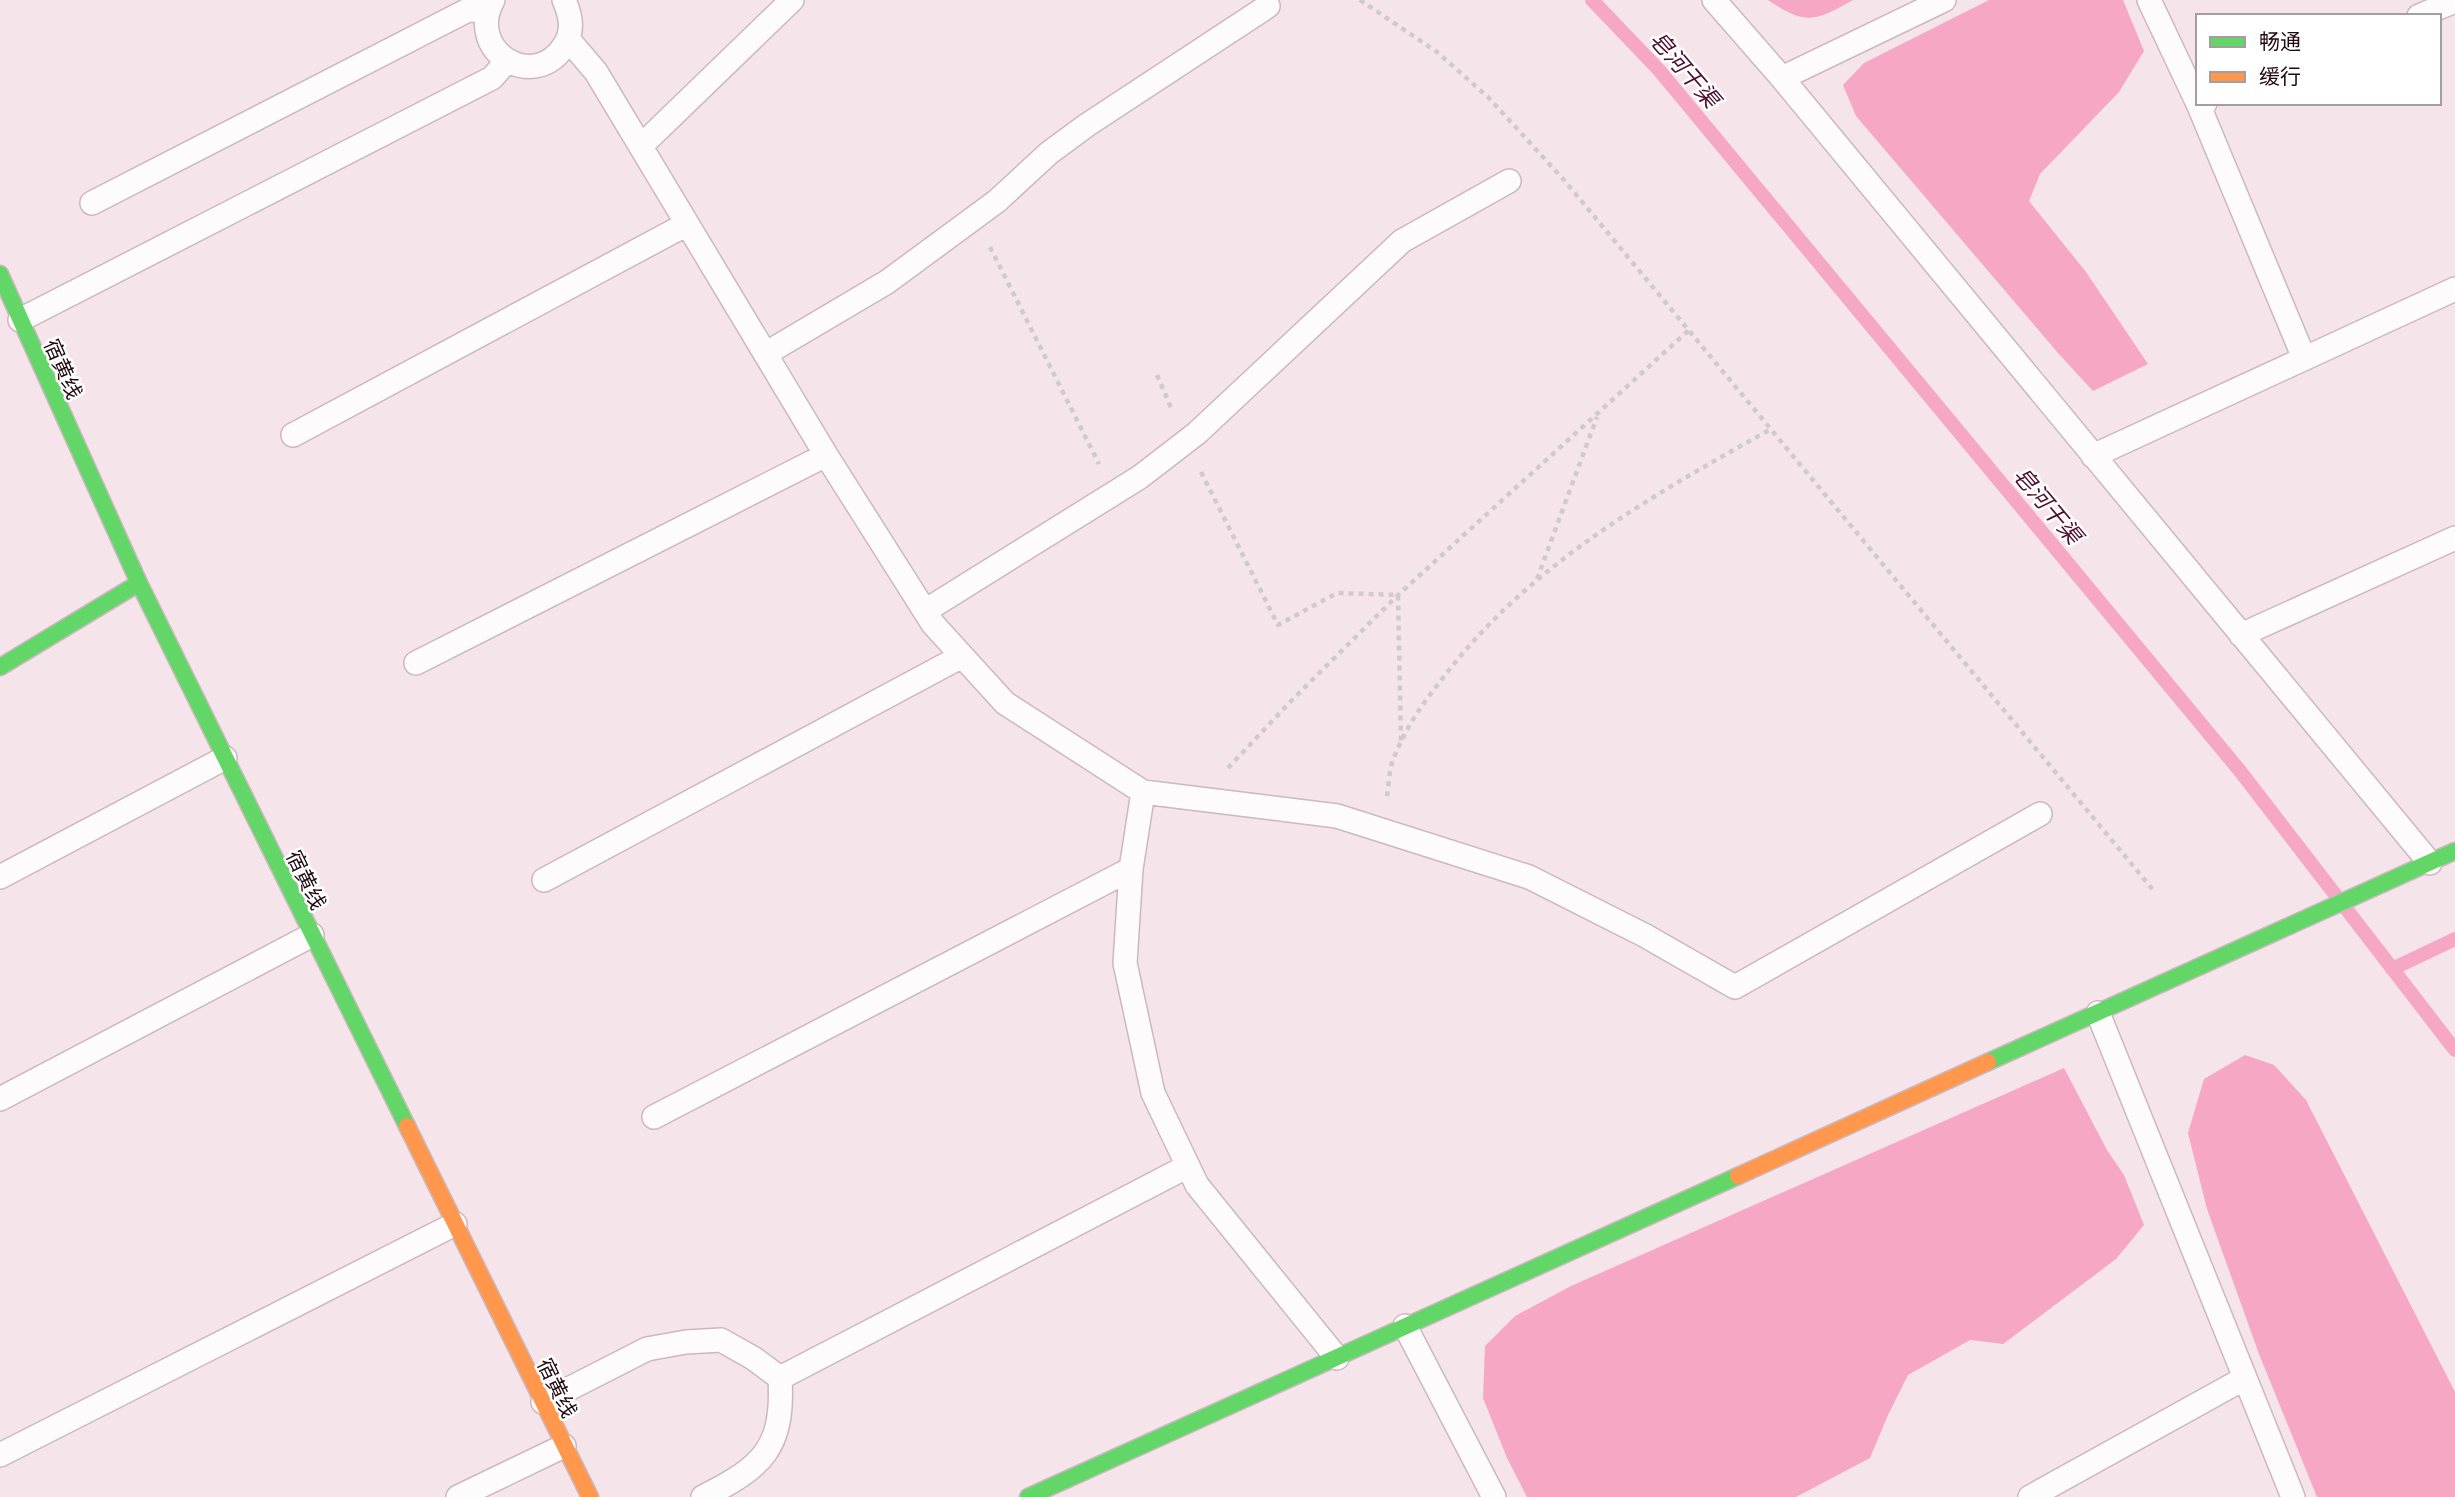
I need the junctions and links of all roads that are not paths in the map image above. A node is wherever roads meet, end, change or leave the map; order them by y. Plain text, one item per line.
1 (564, 0) edge
2 (792, 0) edge
3 (1714, 0) edge
4 (1944, 0) edge
5 (2149, 0) edge
6 (2455, 1) edge
7 (490, 5) edge
8 (1268, 6) dead end
9 (2424, 14) edge
10 (568, 39) junction
11 (507, 61) junction
12 (1782, 78) junction
13 (2196, 93) edge
14 (2202, 105) edge
15 (641, 146) junction
16 (1509, 181) dead end
17 (92, 203) dead end
18 (687, 224) junction
19 (0, 274) edge
20 (2455, 289) edge
21 (5, 300) edge
22 (20, 320) junction
23 (765, 354) junction
24 (2304, 359) junction
25 (293, 435) dead end
26 (826, 455) junction
27 (2093, 456) junction
28 (2455, 538) edge
29 (139, 583) junction
30 (925, 611) junction
31 (2241, 635) junction
32 (962, 656) junction
33 (416, 663) dead end
34 (0, 667) edge
35 (225, 758) junction
36 (1143, 792) junction
37 (2040, 814) dead end
38 (2455, 851) edge
39 (2430, 863) junction
40 (1131, 869) junction
41 (0, 877) edge
42 (544, 880) dead end
43 (312, 935) junction
44 (2098, 1013) junction
45 (0, 1099) edge
46 (654, 1117) dead end
47 (1188, 1166) junction
48 (455, 1224) junction
49 (1405, 1326) junction
50 (1337, 1358) junction
51 (780, 1378) junction
52 (2245, 1378) junction
53 (543, 1402) junction
54 (564, 1446) junction
55 (0, 1455) edge
56 (458, 1497) edge
57 (590, 1497) edge
58 (704, 1497) edge
59 (1028, 1497) edge
60 (1494, 1497) edge
61 (2030, 1497) edge
62 (2293, 1497) edge

1 - 10 lane
2 - 15 lane
3 - 12 lane
4 - 12 lane
5 - 13 lane
6 - 9 lane
7 - 11 lane
7 - 17 lane
8 - 23 lane
10 - 11 lane
10 - 15 lane
11 - 22 lane
12 - 27 lane
14 - 24 lane
15 - 18 lane
16 - 30 lane
18 - 23 lane
18 - 25 lane
19 - 21 street, 宿黄线
20 - 24 lane
21 - 22 street, 宿黄线
22 - 29 street, 宿黄线
23 - 26 lane
24 - 27 lane
26 - 30 lane
26 - 33 lane
27 - 31 lane
28 - 31 lane
29 - 34 street
29 - 35 street, 宿黄线
30 - 32 lane
31 - 39 lane
32 - 36 lane
32 - 42 lane
35 - 41 lane
35 - 43 street, 宿黄线
36 - 37 lane
36 - 40 lane
38 - 39 street
39 - 44 street
40 - 46 lane
40 - 47 lane
43 - 45 lane
43 - 48 street, 宿黄线
44 - 49 street
44 - 52 lane
47 - 50 lane
47 - 51 lane
48 - 53 street, 宿黄线
48 - 55 lane
49 - 50 street
49 - 60 lane
50 - 59 street
51 - 53 lane
51 - 58 lane
52 - 61 lane
52 - 62 lane
53 - 54 street, 宿黄线
54 - 56 lane
54 - 57 street, 宿黄线

